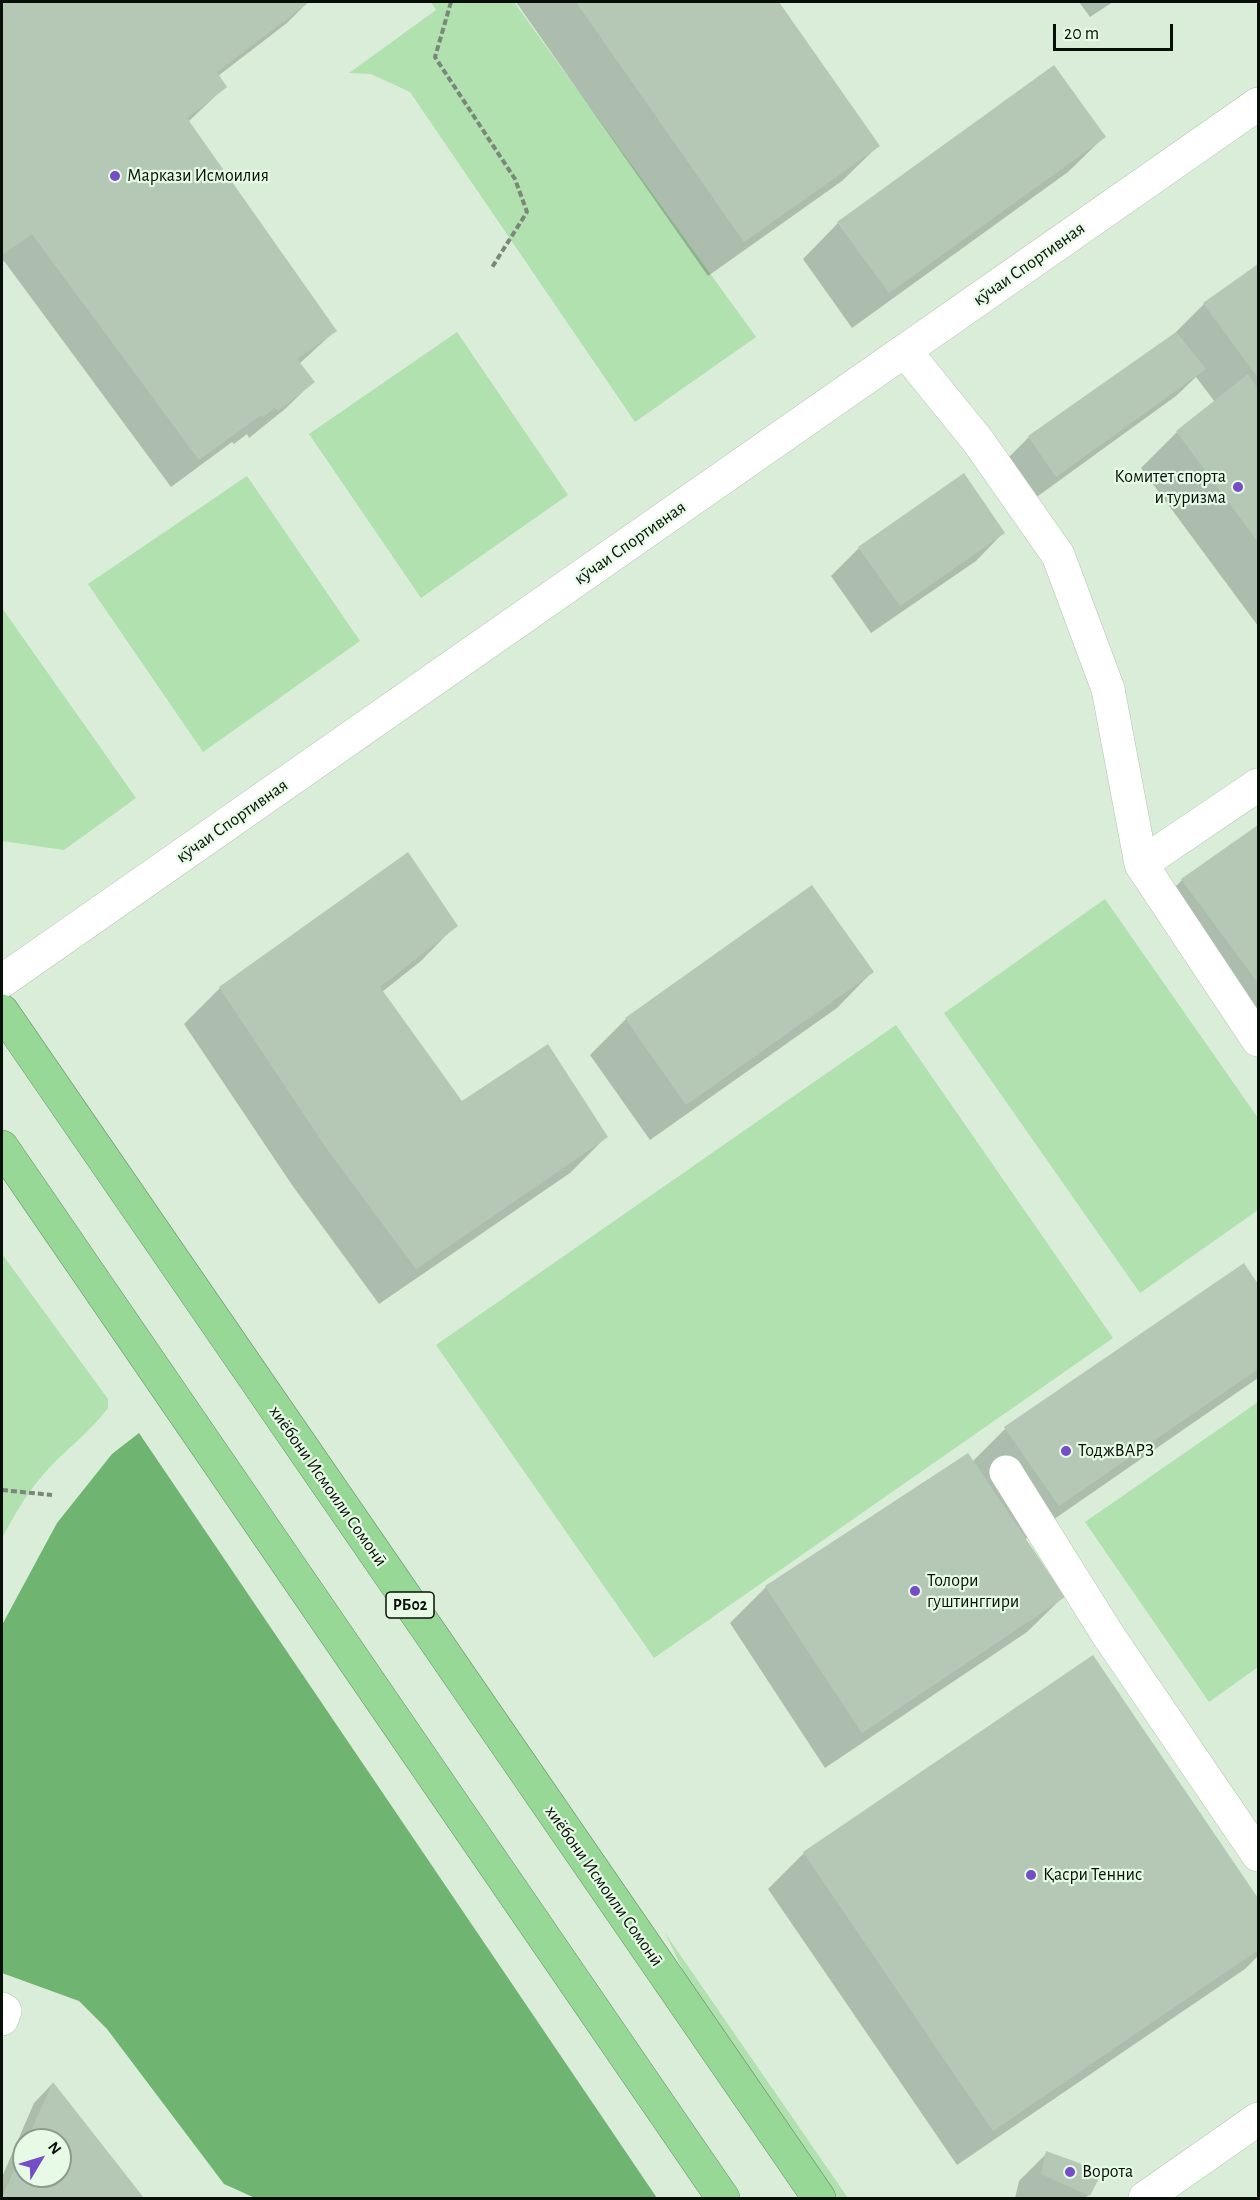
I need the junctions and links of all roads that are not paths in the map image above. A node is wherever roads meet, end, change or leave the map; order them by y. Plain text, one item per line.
1 (1258, 104) edge
2 (904, 351) junction
3 (1258, 785) edge
4 (1141, 864) junction
5 (2, 981) edge
6 (2, 1011) edge
7 (1258, 1040) edge
8 (2, 1147) edge
9 (1006, 1472) dead end
10 (1258, 1855) edge
11 (2, 2009) edge
12 (2, 2019) edge
13 (1258, 2119) edge
14 (723, 2199) edge
15 (819, 2199) edge
16 (1145, 2199) edge

1 - 2 street, кӯчаи Спортивная
2 - 4 street
2 - 5 street, кӯчаи Спортивная
3 - 4 street
4 - 7 street
6 - 15 highway, хиёбони Исмоили Сомонӣ / РБ02
8 - 14 highway
9 - 10 street
11 - 12 street
13 - 16 street

